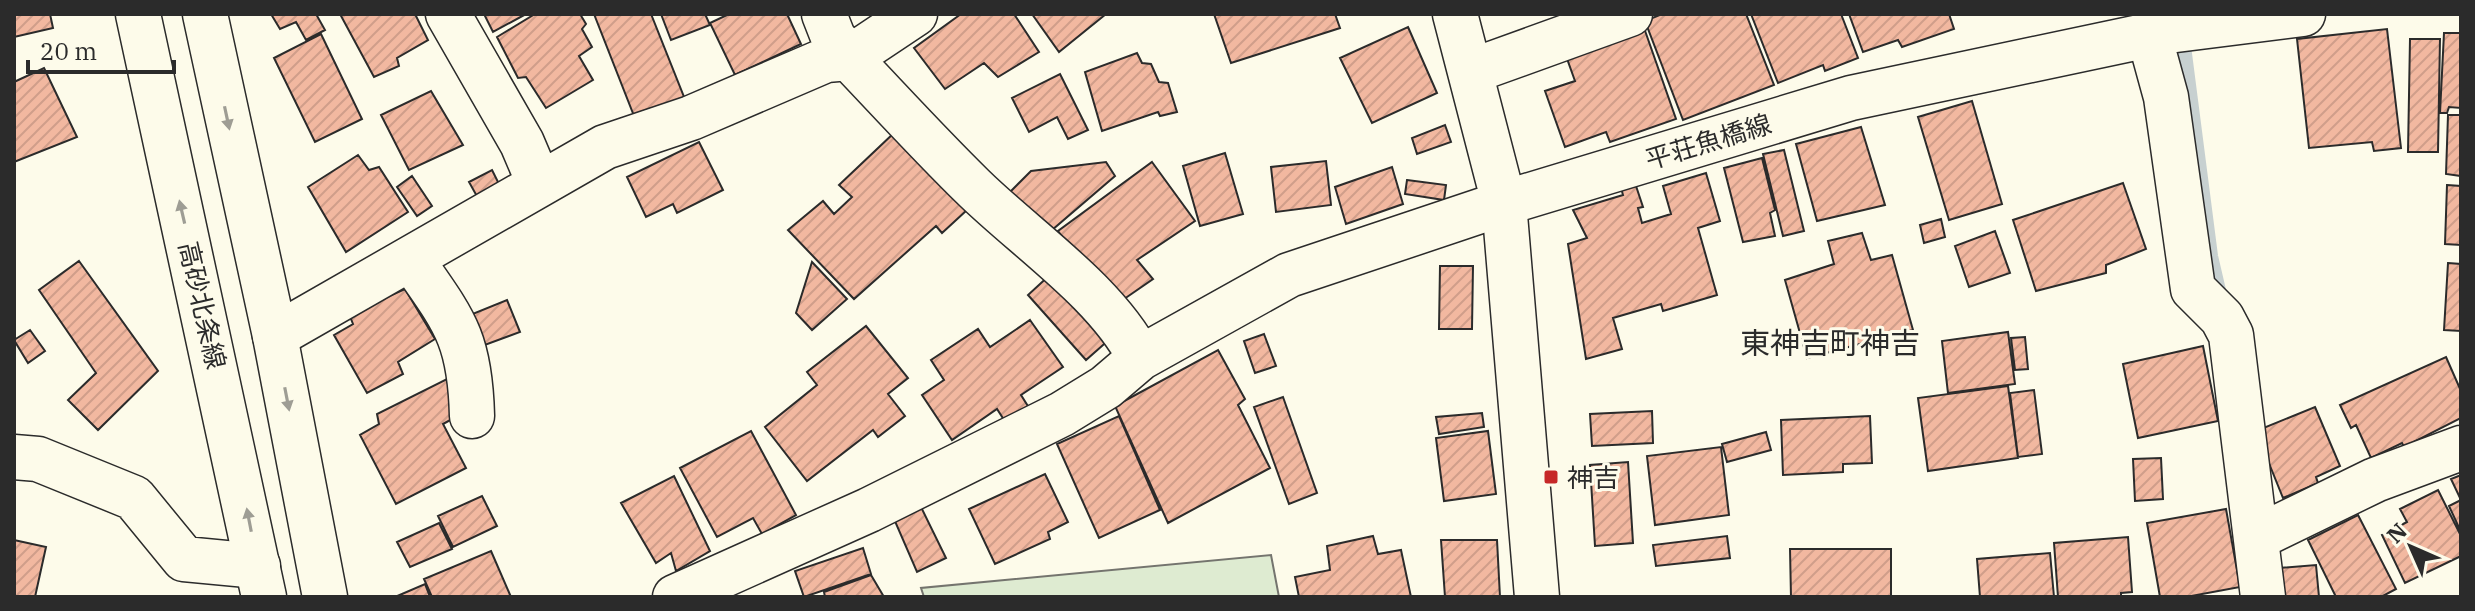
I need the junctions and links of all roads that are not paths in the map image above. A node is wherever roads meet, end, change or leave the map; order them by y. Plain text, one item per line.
1 (138, 14) edge
2 (205, 14) edge
3 (448, 14) edge
4 (824, 14) edge
5 (915, 14) edge
6 (1455, 14) edge
7 (1630, 14) edge
8 (2303, 14) edge
9 (2149, 35) junction
10 (849, 58) junction
11 (1472, 71) junction
12 (539, 183) junction
13 (1504, 203) junction
14 (411, 259) junction
15 (275, 336) junction
16 (1140, 358) junction
17 (472, 416) dead end
18 (2461, 448) edge
19 (14, 457) edge
20 (2258, 537) junction
21 (261, 581) edge
22 (325, 597) edge
23 (675, 597) edge
24 (1537, 597) edge
25 (2263, 597) edge

21 -> 1 street, 高砂北条線
2 -> 15 street
3 - 12 street
4 - 10 street
5 - 10 street
6 - 11 street
7 - 11 street
8 - 9 street, 平荘魚橋線
9 - 13 street, 平荘魚橋線
9 - 20 street
10 - 12 street
10 - 16 street
11 - 13 street
12 - 14 street
13 - 16 street, 平荘魚橋線
13 - 24 street
14 - 15 street
14 - 17 street
15 -> 22 street
16 - 23 street, 平荘魚橋線
18 - 20 street
19 - 21 street
20 - 25 street

